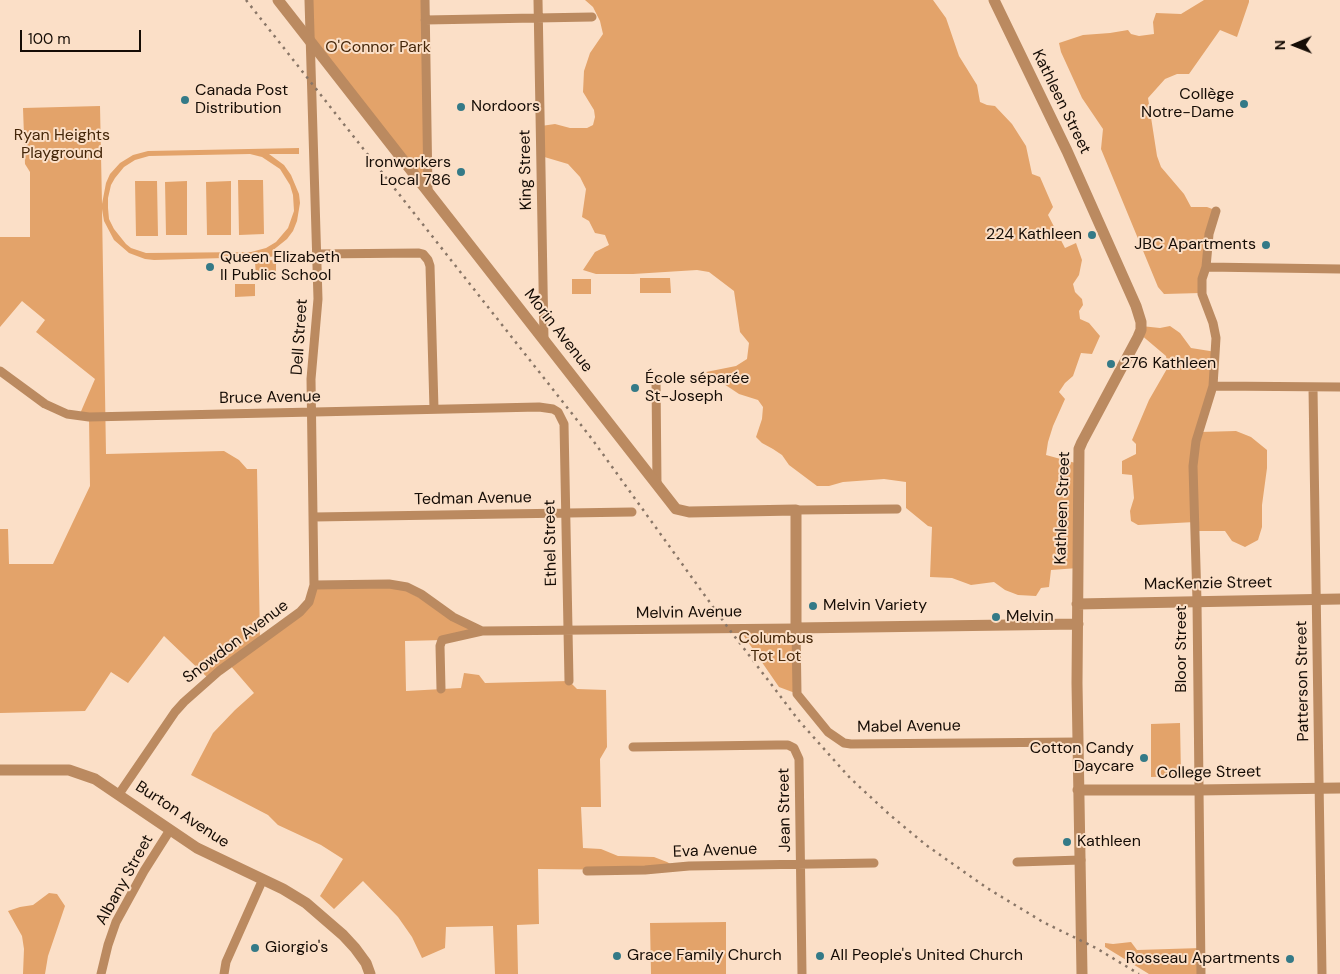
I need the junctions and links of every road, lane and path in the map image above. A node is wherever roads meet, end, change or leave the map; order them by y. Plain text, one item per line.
1 (278, 0) edge
2 (309, 0) edge
3 (425, 0) edge
4 (538, 0) edge
5 (994, 0) edge
6 (592, 17) dead end
7 (538, 18) junction
8 (425, 20) junction
9 (310, 40) junction
10 (428, 191) junction
11 (1216, 210) dead end
12 (316, 254) junction
13 (1206, 267) junction
14 (1340, 269) edge
15 (544, 339) junction
16 (0, 371) edge
17 (656, 378) dead end
18 (1213, 386) junction
19 (1340, 387) edge
20 (1313, 388) junction
21 (434, 409) junction
22 (553, 409) joint
23 (312, 413) junction
24 (657, 485) junction
25 (897, 509) dead end
26 (796, 510) junction
27 (632, 512) dead end
28 (566, 513) junction
29 (314, 517) junction
30 (314, 585) junction
31 (1340, 598) edge
32 (1316, 599) junction
33 (1197, 600) junction
34 (1077, 604) junction
35 (1078, 624) junction
36 (796, 628) junction
37 (482, 631) junction
38 (567, 631) junction
39 (569, 682) dead end
40 (441, 689) dead end
41 (1078, 742) junction
42 (633, 747) dead end
43 (0, 770) edge
44 (1320, 788) junction
45 (1340, 788) edge
46 (1078, 790) junction
47 (1198, 790) junction
48 (119, 794) junction
49 (170, 830) junction
50 (1081, 860) junction
51 (1016, 862) dead end
52 (800, 864) junction
53 (874, 864) dead end
54 (587, 871) dead end
55 (262, 879) junction
56 (101, 974) edge
57 (224, 974) edge
58 (370, 974) edge
59 (802, 974) edge
60 (1082, 974) edge
61 (1201, 974) edge
62 (1322, 974) edge

1 - 9 street, Morin Avenue
2 - 9 street, Dell Street
3 - 8 street
4 - 7 street, King Street
5 - 34 street, Kathleen Street
6 - 7 street
7 - 8 street
7 - 15 street, King Street
8 - 10 street
9 - 10 street, Morin Avenue
9 - 12 street, Dell Street
10 - 15 street, Morin Avenue
11 - 13 street, Bloor Street
12 - 21 street
12 - 23 street, Dell Street
13 - 14 street
13 - 18 street, Bloor Street
15 - 24 street, Morin Avenue
16 - 23 street, Bruce Avenue
17 - 24 street
18 - 20 street
18 - 33 street, Bloor Street
19 - 20 street
20 - 32 street, Patterson Street
21 - 22 street, Bruce Avenue
21 - 23 street, Bruce Avenue
22 - 28 street, Ethel Street
23 - 29 street, Dell Street
24 - 26 street, Morin Avenue
25 - 26 street, Morin Avenue
26 - 36 street, Mabel Avenue
27 - 28 street, Tedman Avenue
28 - 29 street, Tedman Avenue
28 - 38 street, Ethel Street
29 - 30 street, Dell Street
30 - 37 street, Melvin Avenue
30 - 48 street, Snowdon Avenue
31 - 32 street, MacKenzie Street
32 - 33 street, MacKenzie Street
32 - 44 street, Patterson Street
33 - 34 street, MacKenzie Street
33 - 47 street, Bloor Street
34 - 35 street, Kathleen Street
35 - 36 street, Melvin Avenue
35 - 41 street, Kathleen Street
36 - 38 street, Melvin Avenue
36 - 41 street, Mabel Avenue
37 - 38 street, Melvin Avenue
37 - 40 street
38 - 39 street, Ethel Street
41 - 46 street, Kathleen Street
42 - 52 street, Jean Street
43 - 48 street, Burton Avenue
44 - 45 street, College Street
44 - 47 street, College Street
44 - 62 street, Patterson Street
46 - 47 street, College Street
46 - 50 street, Kathleen Street
47 - 61 street, Bloor Street
48 - 49 street, Burton Avenue
49 - 55 street, Burton Avenue
49 - 56 street, Albany Street
50 - 51 street
50 - 60 street, Kathleen Street
52 - 53 street, Eva Avenue
52 - 54 street, Eva Avenue
52 - 59 street, Jean Street
55 - 57 street
55 - 58 street, Burton Avenue

